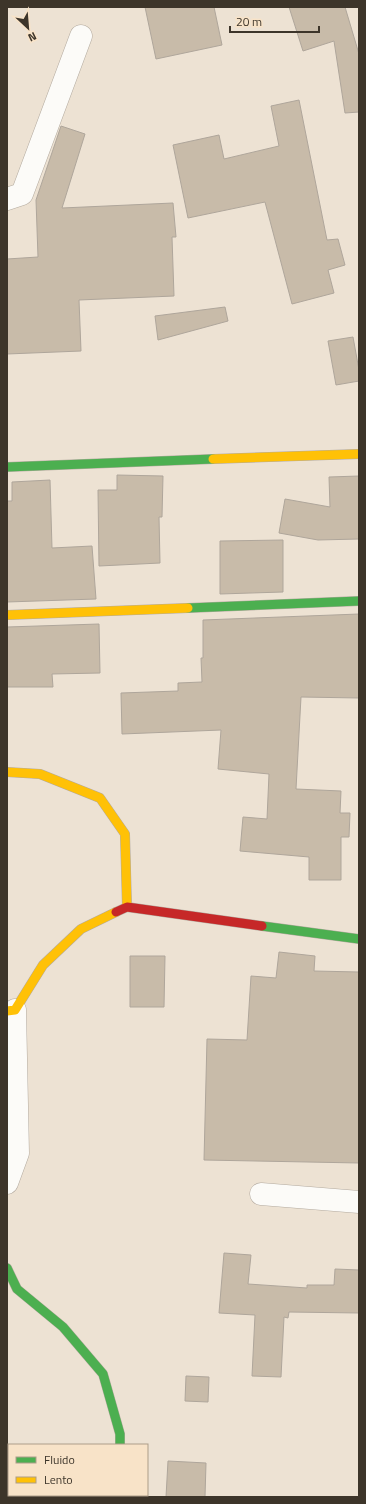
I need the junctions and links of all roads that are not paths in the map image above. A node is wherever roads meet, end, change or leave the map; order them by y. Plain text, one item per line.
1 (81, 36) dead end
2 (7, 198) edge
3 (359, 454) edge
4 (7, 467) edge
5 (359, 601) edge
6 (7, 615) edge
7 (7, 772) edge
8 (127, 907) junction
9 (359, 939) edge
10 (11, 1010) edge
11 (7, 1183) edge
12 (261, 1194) dead end
13 (359, 1202) edge
14 (7, 1268) edge
15 (120, 1444) edge

1 - 2 street
3 - 4 street
5 - 6 street
7 - 8 street
8 - 9 street
8 - 10 street
10 - 11 street
12 - 13 street
14 - 15 street

